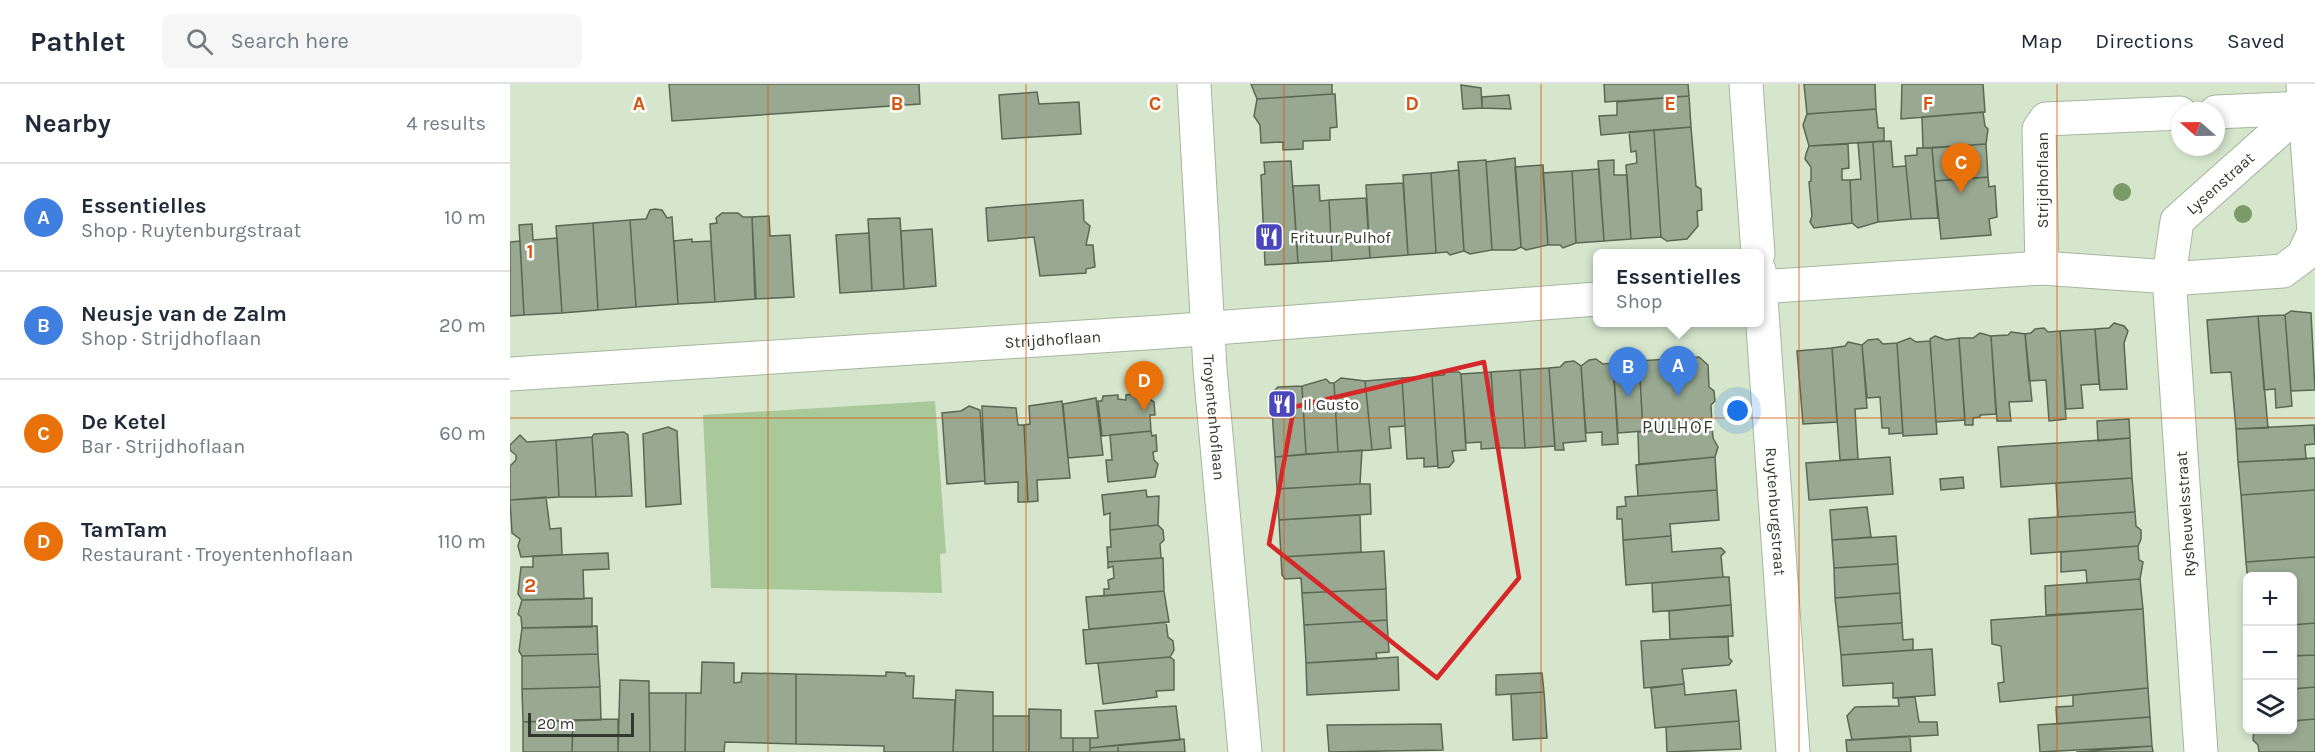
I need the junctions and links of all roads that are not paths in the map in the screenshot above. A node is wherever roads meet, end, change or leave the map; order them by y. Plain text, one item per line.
1 (1194, 84) edge
2 (1746, 84) edge
3 (2303, 96) edge
4 (2225, 110) edge
5 (2171, 113) edge
6 (1758, 249) edge
7 (2042, 268) junction
8 (2169, 276) junction
9 (1764, 282) edge
10 (1593, 300) edge
11 (1762, 327) edge
12 (1207, 329) junction
13 (510, 374) edge
14 (1245, 752) edge
15 (1793, 752) edge
16 (2201, 752) edge

1 - 12 street, Troyentenhoflaan
2 - 6 street
3 - 4 street
3 - 8 street, Lysenstraat
3 - 8 street
5 - 7 street, Strijdhoflaan
7 - 8 street
7 - 9 street
8 - 16 street, Rysheuvelsstraat
10 - 12 street, Strijdhoflaan
11 - 15 street, Ruytenburgstraat
12 - 13 street, Strijdhoflaan
12 - 14 street, Troyentenhoflaan

